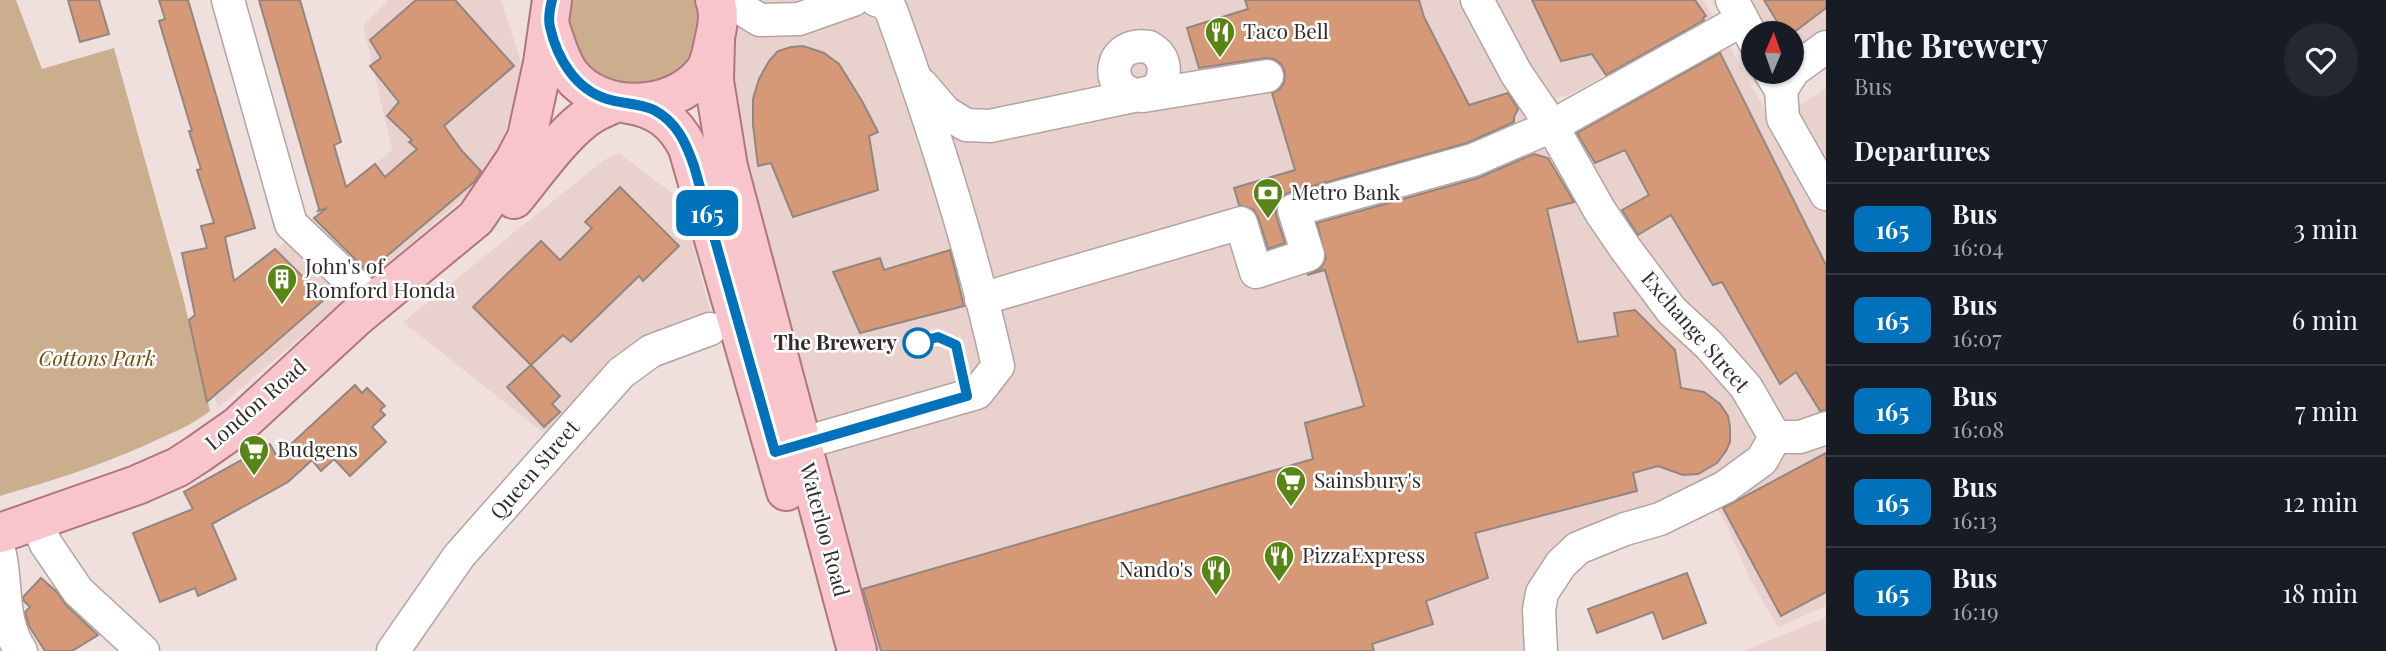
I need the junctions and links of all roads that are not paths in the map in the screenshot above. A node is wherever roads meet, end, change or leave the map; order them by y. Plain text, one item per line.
1 (228, 0) edge
2 (715, 0) edge
3 (727, 0) edge
4 (853, 0) edge
5 (876, 0) edge
6 (1478, 0) edge
7 (550, 12) edge
8 (1742, 20) edge
9 (715, 40) junction
10 (1826, 47) edge
11 (1804, 63) edge
12 (915, 76) junction
13 (1267, 76) dead end
14 (1776, 84) edge
15 (623, 103) junction
16 (1552, 126) junction
17 (1826, 194) edge
18 (476, 218) junction
19 (981, 299) junction
20 (373, 302) junction
21 (710, 330) dead end
22 (1826, 428) edge
23 (1775, 437) junction
24 (800, 444) junction
25 (36, 521) junction
26 (0, 533) edge
27 (0, 554) edge
28 (21, 651) edge
29 (143, 651) edge
30 (393, 651) edge
31 (830, 651) edge
32 (857, 651) edge
33 (1541, 651) edge

1 - 20 street
2 - 9 main road
3 - 4 street
5 - 12 street
6 - 16 street, Exchange Street
7 - 15 main road, Waterloo Road
7 - 18 main road, London Road
8 - 16 street
9 - 15 main road, London Road
9 - 24 main road, Waterloo Road
10 - 11 street
12 - 13 street
12 - 19 street
14 - 17 street
15 - 18 main road, London Road
15 - 31 main road, Waterloo Road
16 - 19 street
16 - 23 street, Exchange Street
18 - 20 main road, London Road
19 - 24 street
20 - 25 main road, London Road
21 - 30 street, Queen Street
22 - 23 street
23 - 33 street
24 - 32 main road, Waterloo Road
25 - 26 main road, London Road
25 - 29 street
27 - 28 street

